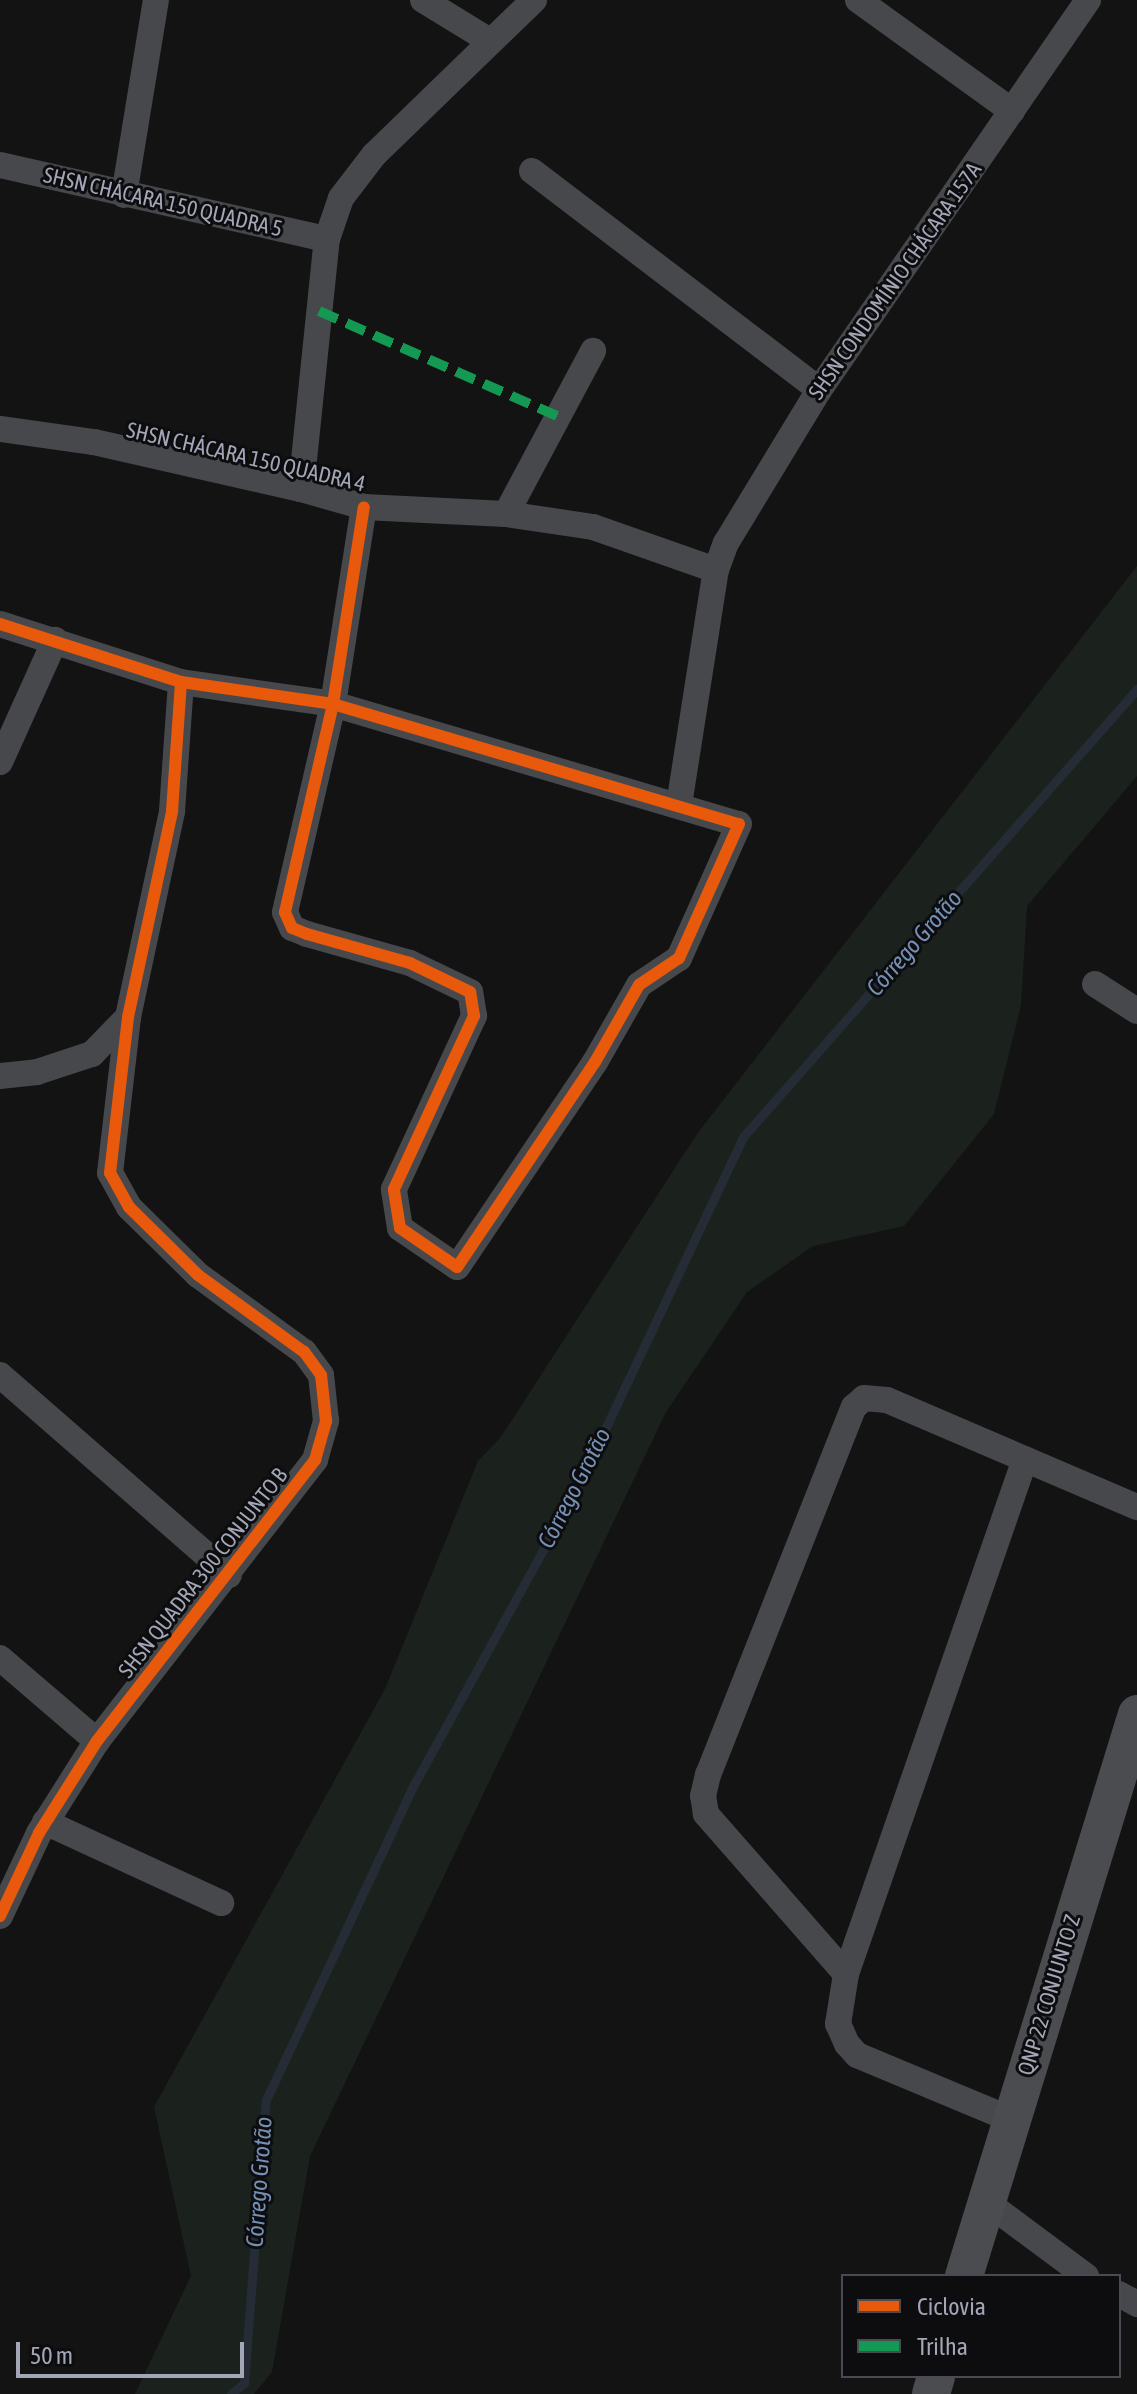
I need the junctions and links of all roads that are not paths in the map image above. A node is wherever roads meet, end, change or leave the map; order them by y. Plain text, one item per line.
1 (156, 0) edge
2 (423, 0) edge
3 (534, 0) edge
4 (858, 0) edge
5 (1088, 0) edge
6 (490, 41) junction
7 (1012, 111) junction
8 (0, 165) edge
9 (532, 171) dead end
10 (124, 195) junction
11 (327, 239) junction
12 (593, 351) dead end
13 (819, 390) junction
14 (0, 429) edge
15 (301, 489) junction
16 (364, 507) junction
17 (506, 514) junction
18 (716, 570) junction
19 (0, 624) edge
20 (55, 640) junction
21 (181, 682) junction
22 (333, 704) junction
23 (0, 762) edge
24 (679, 805) junction
25 (1095, 984) dead end
26 (1137, 1011) edge
27 (128, 1017) junction
28 (0, 1076) edge
29 (0, 1375) edge
30 (1025, 1459) junction
31 (1137, 1507) edge
32 (229, 1575) junction
33 (4, 1669) edge
34 (1137, 1714) edge
35 (97, 1741) junction
36 (45, 1822) junction
37 (221, 1903) dead end
38 (0, 1916) edge
39 (846, 1974) junction
40 (1010, 2119) junction
41 (985, 2201) junction
42 (965, 2274) edge
43 (1083, 2274) edge

1 - 10 street
2 - 6 street
3 - 6 street
4 - 7 street
5 - 7 street, SHSN CONDOMÍNIO CHÁCARA 157A
6 - 11 street
7 - 13 street, SHSN CONDOMÍNIO CHÁCARA 157A
8 - 10 street, SHSN CHÁCARA 150 QUADRA 5
9 - 13 street
10 - 11 street, SHSN CHÁCARA 150 QUADRA 5
11 - 15 street
12 - 17 street
13 - 18 street, SHSN CONDOMÍNIO CHÁCARA 157A
14 - 15 street, SHSN CHÁCARA 150 QUADRA 4
15 - 16 street, SHSN CHÁCARA 150 QUADRA 4
16 - 17 street, SHSN CHÁCARA 150 QUADRA 4
16 - 22 street
17 - 18 street, SHSN CHÁCARA 150 QUADRA 4
18 - 24 street, SHSN CONDOMÍNIO CHÁCARA 157A
19 - 20 street
20 - 21 street
20 - 23 street
21 - 22 street
21 - 27 street
22 - 24 street
22 - 24 street
25 - 26 street
27 - 28 street
27 - 32 street, SHSN QUADRA 300 CONJUNTO B
29 - 32 street
30 - 31 street
30 - 39 street
30 - 39 street
32 - 35 street, SHSN QUADRA 300 CONJUNTO B
33 - 35 street
34 - 40 street, QNP 22 CONJUNTO Z
35 - 36 street, SHSN QUADRA 300 CONJUNTO B
36 - 37 street
36 - 38 street, SHSN QUADRA 300 CONJUNTO B
39 - 40 street
40 - 41 street, QNP 22 CONJUNTO Z
41 - 42 street, QNP 22 CONJUNTO Z
41 - 43 street

